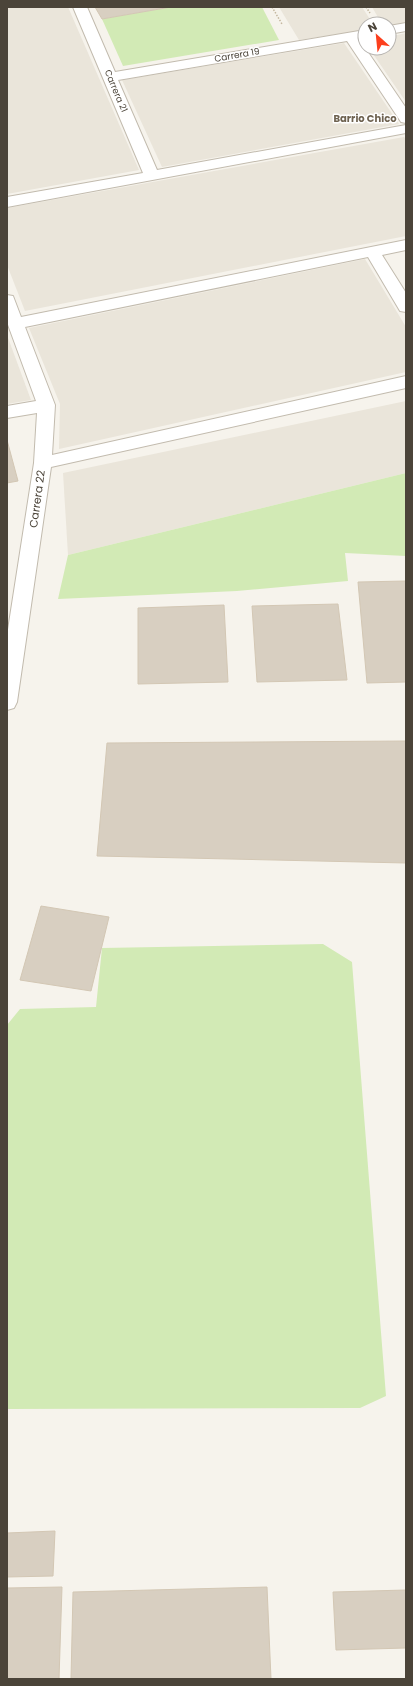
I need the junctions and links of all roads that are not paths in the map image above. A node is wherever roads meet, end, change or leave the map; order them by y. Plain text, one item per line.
1 (80, 7) edge
2 (357, 36) edge
3 (350, 37) junction
4 (109, 77) junction
5 (406, 119) edge
6 (406, 129) edge
7 (152, 176) junction
8 (7, 202) edge
9 (406, 245) edge
10 (373, 252) junction
11 (7, 300) edge
12 (406, 307) edge
13 (16, 323) junction
14 (406, 382) edge
15 (46, 405) junction
16 (7, 412) edge
17 (43, 463) junction
18 (7, 702) edge

1 - 4 street, Carrera 21
2 - 3 street, Carrera 19
3 - 4 street, Carrera 19
3 - 5 street
4 - 7 street, Carrera 21
6 - 7 street
7 - 8 street
9 - 10 street
10 - 12 street
10 - 13 street
11 - 13 street, Carrera 22
13 - 15 street, Carrera 22
14 - 17 street
15 - 16 street
15 - 17 street, Carrera 22
17 - 18 street, Carrera 22

